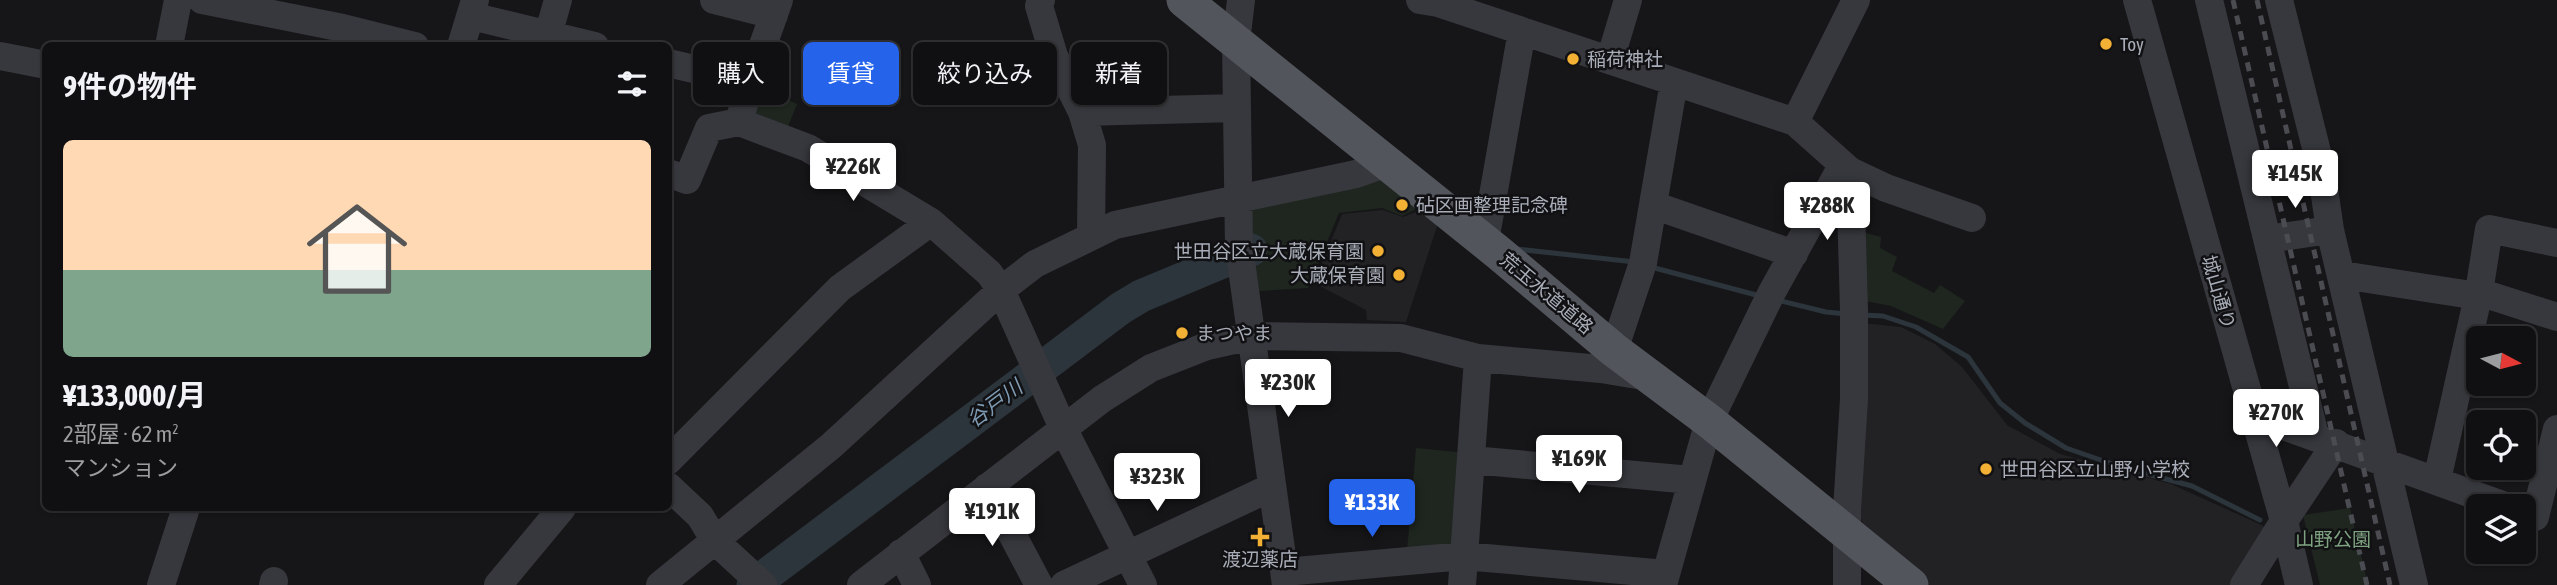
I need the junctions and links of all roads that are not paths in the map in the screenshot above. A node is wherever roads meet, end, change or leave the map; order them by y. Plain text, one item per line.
1 (178, 0) edge
2 (202, 0) edge
3 (558, 0) edge
4 (714, 0) edge
5 (1041, 0) edge
6 (1184, 0) edge
7 (1241, 0) edge
8 (1628, 0) edge
9 (1856, 0) edge
10 (2137, 0) edge
11 (2210, 0) edge
12 (2279, 0) edge
13 (1432, 1) edge
14 (777, 7) edge
15 (473, 8) edge
16 (1522, 31) junction
17 (548, 34) junction
18 (170, 42) edge
19 (399, 42) edge
20 (462, 42) edge
21 (579, 42) edge
22 (764, 42) edge
23 (1236, 42) junction
24 (0, 56) edge
25 (1610, 60) junction
26 (42, 64) edge
27 (672, 64) edge
28 (693, 69) edge
29 (1674, 82) junction
30 (744, 105) edge
31 (1237, 108) junction
32 (1082, 112) junction
33 (739, 122) junction
34 (1795, 122) junction
35 (1387, 163) junction
36 (1846, 169) junction
37 (672, 174) edge
38 (1238, 199) junction
39 (1653, 205) junction
40 (1972, 218) dead end
41 (931, 222) junction
42 (2330, 230) junction
43 (1091, 235) junction
44 (2267, 239) junction
45 (1485, 241) junction
46 (2557, 243) edge
47 (1794, 254) junction
48 (2343, 275) junction
49 (1001, 290) junction
50 (2479, 294) junction
51 (2557, 317) edge
52 (1252, 337) junction
53 (1614, 350) junction
54 (1478, 358) junction
55 (1649, 377) junction
56 (2253, 415) junction
57 (1709, 421) junction
58 (1063, 428) junction
59 (2557, 429) edge
60 (2326, 440) junction
61 (672, 457) edge
62 (1472, 460) junction
63 (2385, 463) junction
64 (1691, 480) junction
65 (2437, 480) junction
66 (987, 487) junction
67 (1272, 487) junction
68 (672, 490) edge
69 (2474, 494) edge
70 (185, 511) edge
71 (560, 511) edge
72 (2539, 518) edge
73 (2284, 521) junction
74 (1849, 535) junction
75 (715, 541) junction
76 (901, 553) junction
77 (1127, 554) junction
78 (1464, 556) junction
79 (1286, 578) edge
80 (758, 580) edge
81 (1664, 580) edge
82 (160, 585) edge
83 (498, 585) edge
84 (660, 585) edge
85 (861, 585) edge
86 (917, 585) edge
87 (1039, 585) edge
88 (1065, 585) edge
89 (1143, 585) edge
90 (1462, 585) edge
91 (1846, 585) edge
92 (1911, 585) edge
93 (2244, 585) edge
94 (2299, 585) edge
95 (2414, 585) edge

1 - 18 street
2 - 19 street
3 - 17 street
4 - 14 street
5 - 32 street
6 - 23 main road, 荒玉水道道路
7 - 23 street
8 - 25 street
9 - 34 street
10 - 56 street, 城山通り
11 - 44 street
12 - 42 street
13 - 16 street
14 - 22 street
15 - 17 street
15 - 20 street
16 - 25 street
16 - 45 street
17 - 21 street
23 - 31 street
23 - 35 main road, 荒玉水道道路
24 - 26 street
25 - 29 street
27 - 28 street
29 - 34 street
29 - 39 street
30 - 33 street
31 - 32 street
31 - 38 street
32 - 43 street
33 - 37 street
33 - 41 street
34 - 36 street
35 - 38 street
35 - 45 main road, 荒玉水道道路
36 - 40 street
36 - 47 street
36 - 74 street
38 - 43 street
38 - 52 street
39 - 47 street
39 - 53 street
41 - 49 street
41 - 61 street
42 - 44 street
42 - 48 street
43 - 49 street
44 - 60 street
45 - 53 main road, 荒玉水道道路
46 - 50 street
47 - 57 street
48 - 50 street
48 - 63 street
49 - 58 street
49 - 75 street
50 - 51 street
50 - 65 street
52 - 54 street
52 - 58 street
52 - 67 street
53 - 55 main road, 荒玉水道道路
54 - 55 street
54 - 62 street
55 - 57 main road, 荒玉水道道路
56 - 60 street
56 - 73 street, 城山通り
57 - 64 street
57 - 74 main road, 荒玉水道道路
58 - 66 street
58 - 77 street
59 - 72 street
60 - 63 street
60 - 73 street
62 - 64 street
62 - 78 street
63 - 65 street
63 - 95 street
64 - 81 street
65 - 69 street
66 - 76 street
66 - 87 street
67 - 77 street
67 - 79 street
68 - 75 street
70 - 82 street
71 - 83 street
73 - 93 street
73 - 94 street, 城山通り
74 - 91 street
74 - 92 main road, 荒玉水道道路
75 - 80 street
75 - 84 street
76 - 85 street
76 - 86 street
77 - 88 street
77 - 89 street
78 - 79 street
78 - 81 street
78 - 90 street

